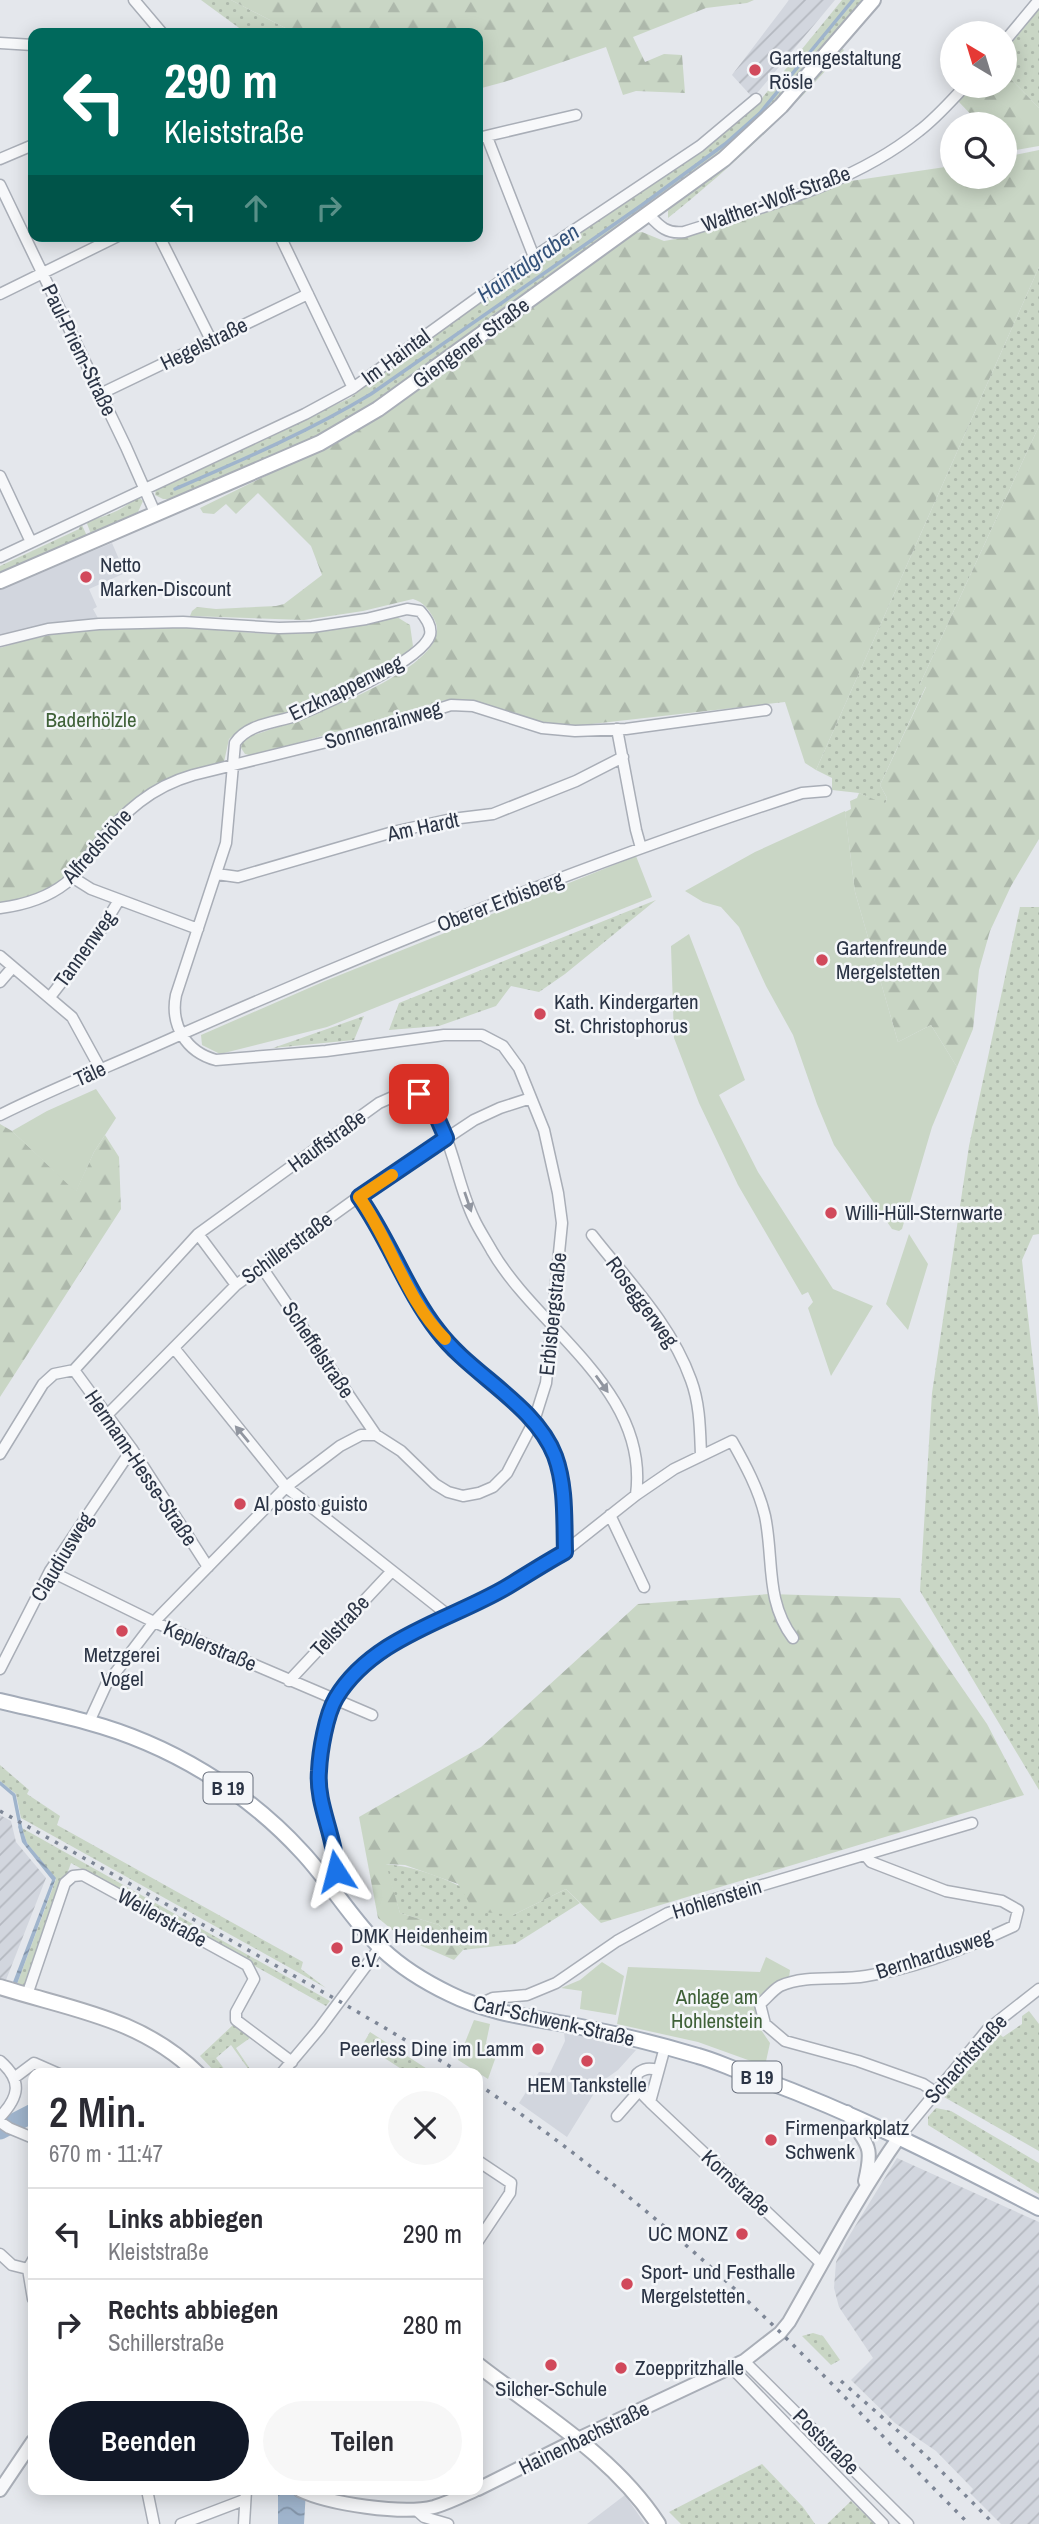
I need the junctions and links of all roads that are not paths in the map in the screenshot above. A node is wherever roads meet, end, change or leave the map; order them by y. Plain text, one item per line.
1 (134, 0) edge
2 (873, 0) edge
3 (1039, 0) edge
4 (1017, 26) edge
5 (158, 28) edge
6 (0, 43) edge
7 (28, 45) edge
8 (953, 98) edge
9 (756, 99) dead end
10 (576, 115) dead end
11 (483, 137) edge
12 (28, 147) edge
13 (0, 159) edge
14 (0, 185) edge
15 (649, 215) junction
16 (106, 242) edge
17 (162, 242) edge
18 (283, 242) edge
19 (534, 257) junction
20 (41, 273) junction
21 (0, 294) edge
22 (308, 294) junction
23 (211, 340) junction
24 (354, 388) junction
25 (100, 394) junction
26 (0, 476) edge
27 (146, 488) junction
28 (156, 515) junction
29 (31, 542) junction
30 (0, 557) edge
31 (0, 581) edge
32 (0, 641) edge
33 (766, 710) dead end
34 (617, 729) junction
35 (623, 757) junction
36 (232, 767) junction
37 (826, 792) dead end
38 (641, 848) junction
39 (217, 874) junction
40 (72, 877) junction
41 (119, 901) junction
42 (0, 908) edge
43 (198, 929) junction
44 (0, 956) edge
45 (13, 967) junction
46 (0, 982) edge
47 (50, 997) junction
48 (181, 1035) junction
49 (101, 1070) junction
50 (531, 1098) junction
51 (0, 1115) edge
52 (446, 1138) junction
53 (359, 1197) junction
54 (198, 1234) junction
55 (592, 1235) dead end
56 (261, 1266) junction
57 (236, 1285) junction
58 (553, 1324) junction
59 (174, 1348) junction
60 (74, 1370) junction
61 (107, 1415) junction
62 (534, 1422) junction
63 (376, 1435) junction
64 (132, 1449) junction
65 (0, 1454) edge
66 (701, 1455) junction
67 (286, 1487) junction
68 (636, 1495) junction
69 (610, 1515) junction
70 (565, 1552) junction
71 (208, 1567) junction
72 (50, 1571) junction
73 (391, 1572) junction
74 (644, 1587) dead end
75 (448, 1615) junction
76 (154, 1622) junction
77 (793, 1638) dead end
78 (0, 1669) edge
79 (289, 1681) junction
80 (335, 1700) junction
81 (0, 1701) edge
82 (372, 1715) dead end
83 (89, 1722) junction
84 (972, 1822) dead end
85 (866, 1856) junction
86 (337, 1896) junction
87 (380, 1947) junction
88 (1039, 1989) edge
89 (13, 1991) edge
90 (482, 2004) junction
91 (665, 2048) junction
92 (0, 2061) edge
93 (292, 2062) junction
94 (46, 2068) edge
95 (191, 2068) edge
96 (286, 2068) edge
97 (658, 2070) junction
98 (21, 2072) junction
99 (639, 2091) junction
100 (935, 2092) junction
101 (650, 2102) junction
102 (847, 2112) junction
103 (617, 2116) dead end
104 (1, 2121) edge
105 (28, 2135) edge
106 (900, 2136) junction
107 (483, 2164) edge
108 (863, 2189) junction
109 (1039, 2208) edge
110 (483, 2234) edge
111 (0, 2254) edge
112 (28, 2264) edge
113 (822, 2264) junction
114 (744, 2361) junction
115 (730, 2366) junction
116 (483, 2369) edge
117 (578, 2439) junction
118 (28, 2448) edge
119 (483, 2486) edge
120 (0, 2490) edge
121 (148, 2495) edge
122 (245, 2495) edge
123 (311, 2495) edge
124 (464, 2495) edge
125 (415, 2509) junction
126 (154, 2524) edge
127 (181, 2524) edge
128 (244, 2524) edge
129 (448, 2524) edge
130 (658, 2524) edge
131 (883, 2524) edge
132 (908, 2524) edge

1 - 5 street
2 - 15 main road, Giengener Straße
3 - 4 street
6 - 7 street
8 - 15 street, Walther-Wolf-Straße
9 - 19 street, Im Haintal
10 - 11 street
11 - 19 street
12 - 13 street
14 - 20 street, Paul-Priem-Straße
15 - 28 main road, Giengener Straße
16 - 20 street
17 - 23 street
18 - 22 street
19 - 24 street, Im Haintal
20 - 21 street
20 - 25 street, Paul-Priem-Straße
22 - 23 street, Hegelstraße
22 - 24 street
23 - 25 street, Hegelstraße
24 - 27 street, Im Haintal
25 - 27 street, Paul-Priem-Straße
26 - 29 street
27 - 28 street, Paul-Priem-Straße
27 - 29 street, Im Haintal
28 - 31 main road, Giengener Straße
29 - 30 street, Im Haintal
32 - 36 street, Erzknappenweg
33 - 34 street, Sonnenrainweg
34 - 35 street
34 - 36 street, Sonnenrainweg
35 - 38 street
35 - 39 street, Am Hardt
36 - 39 street, Erzknappenweg
36 - 40 street, Alfredshöhe
37 - 38 street, Oberer Erbisberg
38 - 48 street, Oberer Erbisberg
39 - 43 street, Erzknappenweg
40 - 41 street
40 - 42 street, Alfredshöhe
41 - 43 street
41 - 47 street, Tannenweg
43 - 48 street, Erzknappenweg
44 - 45 street
45 - 46 street
45 - 47 street
47 - 49 street
48 - 49 street, Täle
48 - 50 street, Erbisbergstraße
49 - 51 street, Täle
50 - 52 street, Schillerstraße
50 - 58 street, Erbisbergstraße
52 - 53 street, Schillerstraße
52 - 54 street, Hauffstraße
52 -> 58 street
53 - 56 street, Schillerstraße
53 - 62 street
54 - 57 street
54 - 60 street, Hauffstraße
55 - 66 street, Roseggerweg
56 - 57 street, Schillerstraße
56 - 63 street, Scheffelstraße
57 - 59 street, Schillerstraße
58 - 62 street, Erbisbergstraße
58 -> 68 street
59 - 61 street, Schillerstraße
67 -> 59 street
60 - 61 street, Hermann-Hesse-Straße
60 - 65 street
61 - 64 street, Hermann-Hesse-Straße
62 - 63 street, Erbisbergstraße
62 - 70 street
63 - 67 street
64 - 71 street, Hermann-Hesse-Straße
64 - 72 street, Claudiusweg
66 - 68 street
66 - 77 street
67 - 71 street
67 - 73 street
68 - 69 street
69 - 70 street
69 - 74 street
70 - 75 street
71 - 76 street
72 - 76 street, Keplerstraße
72 - 78 street, Claudiusweg
73 - 75 street
73 - 79 street, Tellstraße
75 - 80 street
76 - 79 street, Keplerstraße
76 - 83 street
79 - 80 street, Keplerstraße
80 - 82 street, Keplerstraße
80 - 86 street
81 - 83 main road, Carl-Schwenk-Straße / B 19
83 - 86 main road, Carl-Schwenk-Straße / B 19
84 - 85 street, Hohlenstein
85 - 90 street, Hohlenstein
85 - 100 street, Bernhardusweg
86 - 87 main road, Carl-Schwenk-Straße / B 19
87 - 90 main road, Carl-Schwenk-Straße / B 19
87 - 93 street
88 - 100 street, Schachtstraße
89 - 93 street, Weilerstraße
89 - 95 main road
90 - 91 main road, Carl-Schwenk-Straße / B 19
91 - 97 street
91 - 102 main road, Carl-Schwenk-Straße / B 19
92 - 98 street
93 - 96 street
94 - 98 street
97 - 99 street
97 - 101 street
98 - 104 street
99 - 101 street, Kornstraße
99 - 103 street
100 - 106 street, Schachtstraße
101 - 113 street, Kornstraße
102 - 106 main road, Carl-Schwenk-Straße / B 19
102 - 108 street
104 - 105 street
106 - 108 street, Hainenbachstraße
106 - 109 main road, B 19
107 - 110 street
108 - 113 street, Hainenbachstraße
111 - 112 street
113 - 114 street, Hainenbachstraße
114 - 115 street, Hainenbachstraße
114 - 132 street, Poststraße
115 - 117 street, Hainenbachstraße
115 - 131 street, Poststraße
116 - 117 main road
117 - 119 street, Hainenbachstraße
117 - 130 main road
118 - 120 street
121 - 126 street
122 - 127 street
122 - 128 street
123 - 125 street, Hainenbachstraße
124 - 125 street, Hainenbachstraße
125 - 129 street

